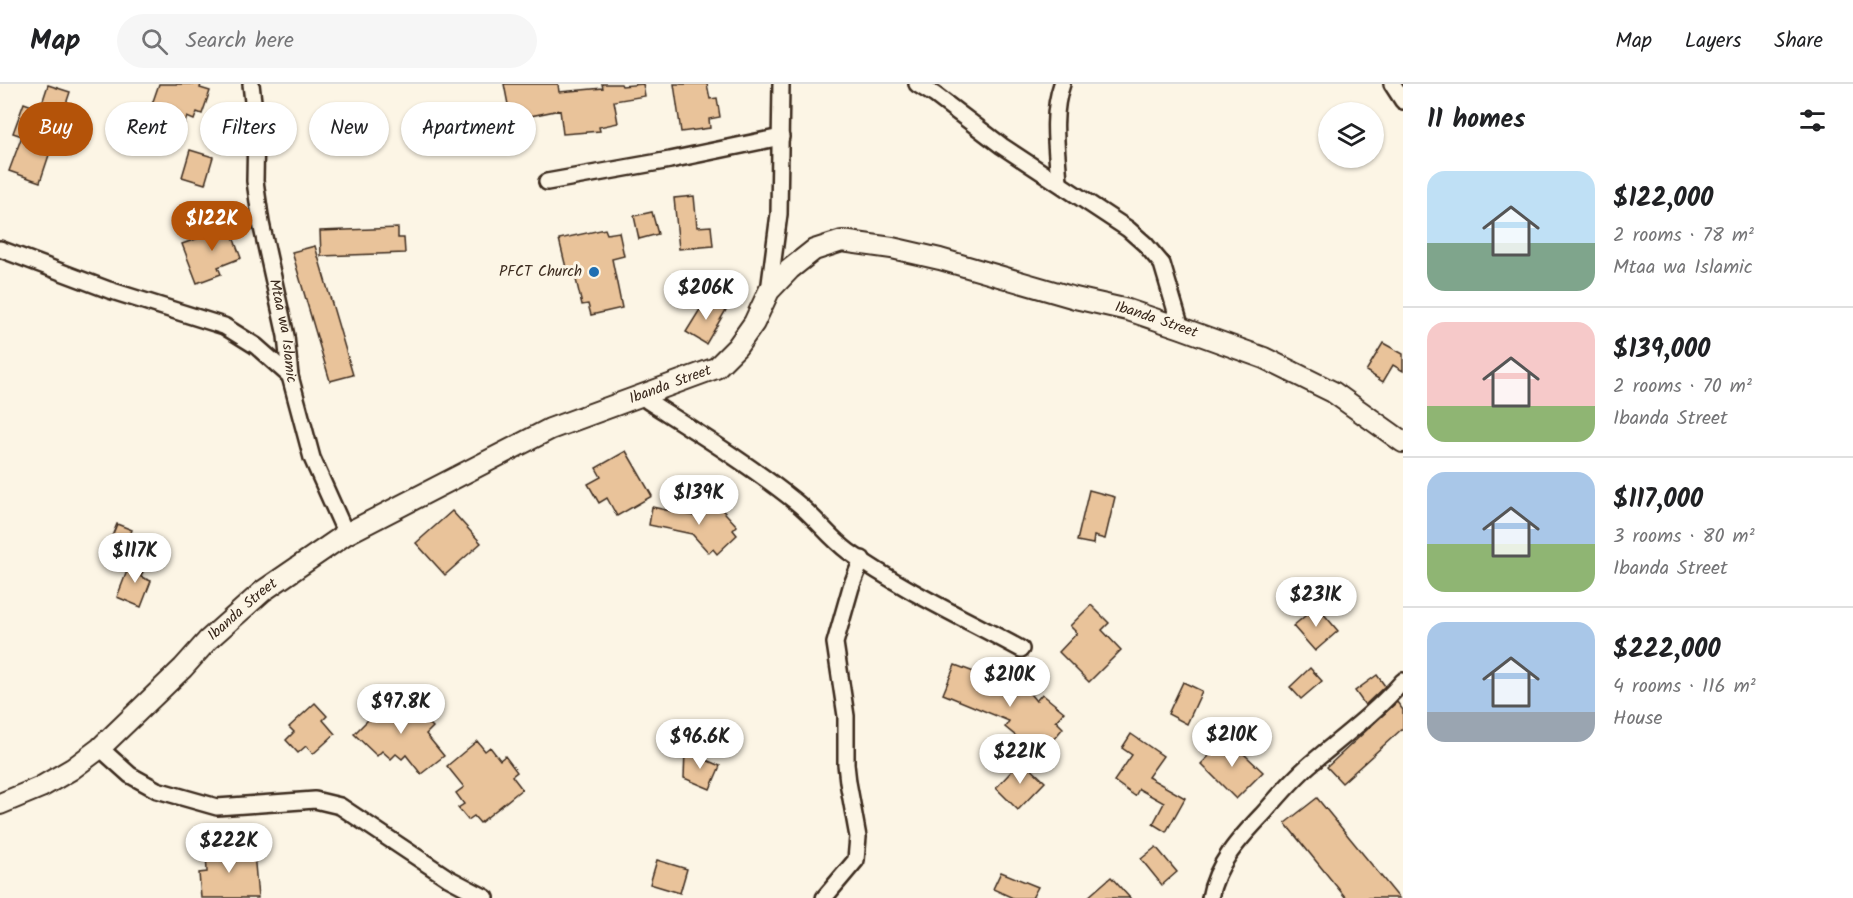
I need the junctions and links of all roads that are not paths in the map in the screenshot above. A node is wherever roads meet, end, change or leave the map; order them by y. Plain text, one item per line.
1 (251, 84) edge
2 (782, 84) edge
3 (917, 84) edge
4 (1062, 84) edge
5 (1392, 84) edge
6 (1403, 101) edge
7 (781, 137) junction
8 (547, 182) dead end
9 (1059, 182) junction
10 (0, 249) edge
11 (769, 291) junction
12 (1181, 328) junction
13 (290, 376) junction
14 (644, 393) junction
15 (1401, 437) edge
16 (346, 534) junction
17 (862, 559) junction
18 (1021, 649) dead end
19 (1403, 681) edge
20 (100, 748) junction
21 (0, 804) edge
22 (486, 898) edge
23 (824, 898) edge
24 (1210, 898) edge

1 - 13 street, Mtaa wa Islamic
2 - 7 street
3 - 9 street
4 - 9 street
5 - 6 street
7 - 8 street
7 - 11 street
9 - 12 street
10 - 13 street
11 - 12 street, Ibanda Street
11 - 14 street, Ibanda Street
12 - 15 street, Ibanda Street
13 - 16 street, Mtaa wa Islamic
14 - 16 street, Ibanda Street
14 - 17 street
16 - 20 street, Ibanda Street
17 - 18 street
17 - 23 street
19 - 24 street
20 - 21 street, Ibanda Street
20 - 22 street

